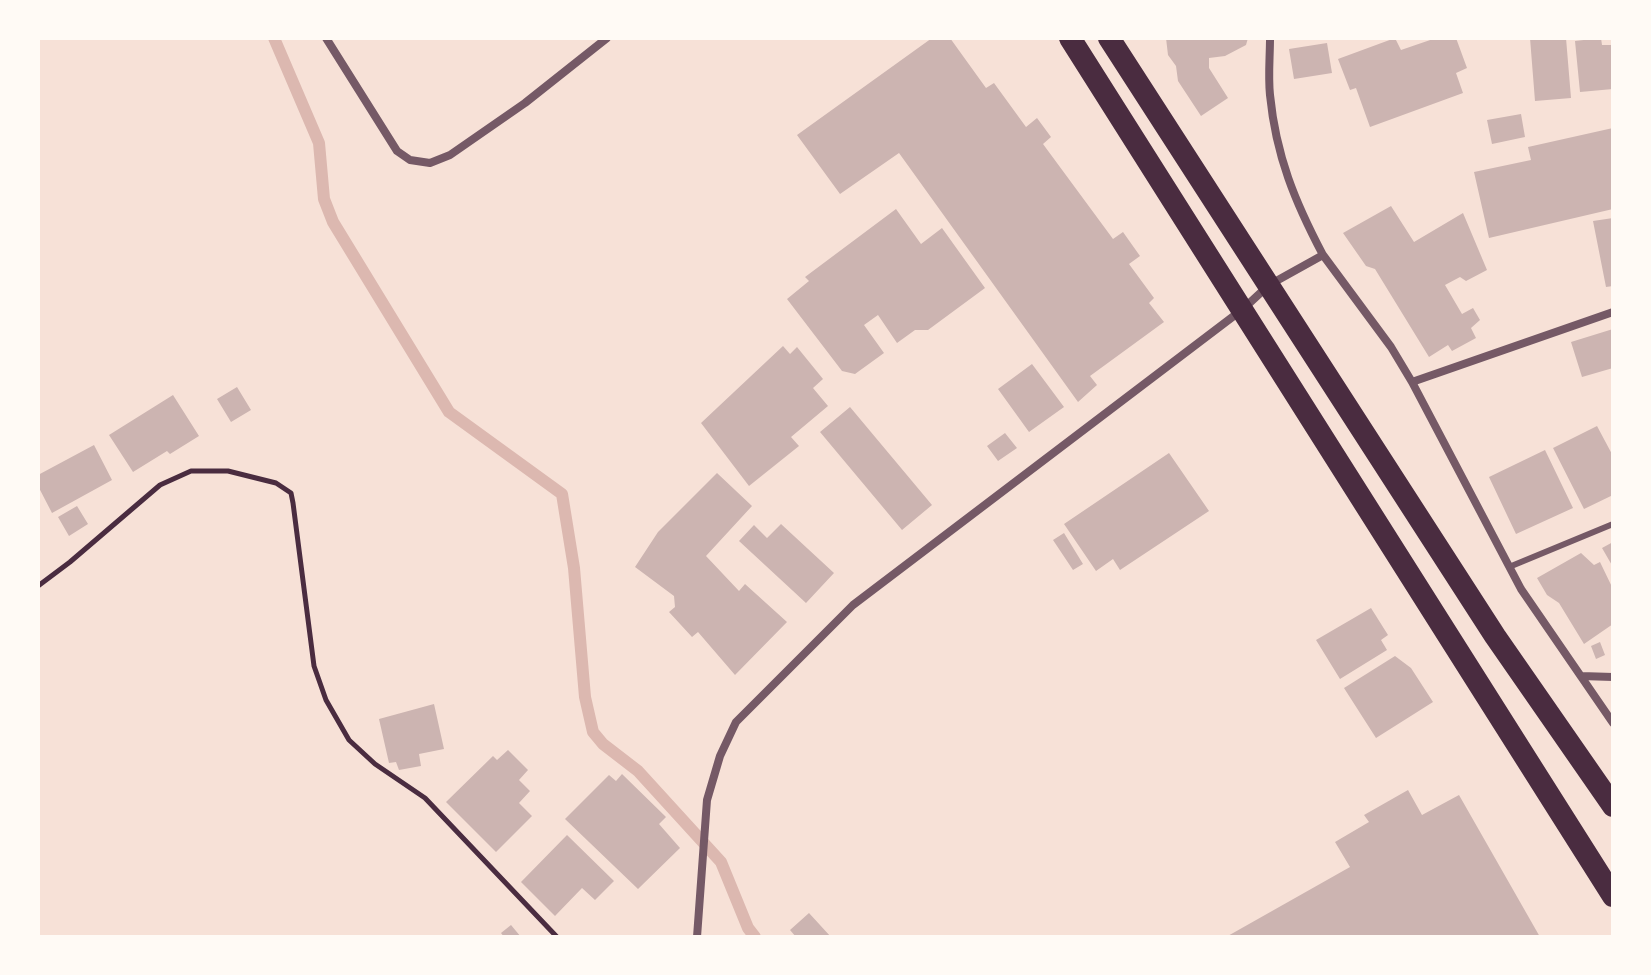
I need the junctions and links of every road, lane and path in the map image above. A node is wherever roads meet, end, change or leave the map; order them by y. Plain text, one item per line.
1 (326, 38) edge
2 (607, 38) edge
3 (1070, 38) edge
4 (1109, 38) edge
5 (1270, 38) edge
6 (1323, 255) junction
7 (1269, 285) junction
8 (1243, 309) junction
9 (1613, 312) edge
10 (1412, 382) junction
11 (1613, 524) edge
12 (1509, 567) junction
13 (38, 586) edge
14 (1581, 676) junction
15 (1613, 677) edge
16 (1613, 723) edge
17 (1613, 806) edge
18 (1613, 896) edge
19 (557, 937) edge
20 (697, 937) edge

1 - 2 street
3 - 8 highway
4 - 7 highway
5 - 6 street
6 - 7 street
6 - 10 street
7 - 8 street
7 - 17 highway
8 - 18 highway
8 - 20 street
9 - 10 street
10 - 12 street
11 - 12 lane
12 - 14 street
13 - 19 path
14 - 15 street
14 - 16 street

